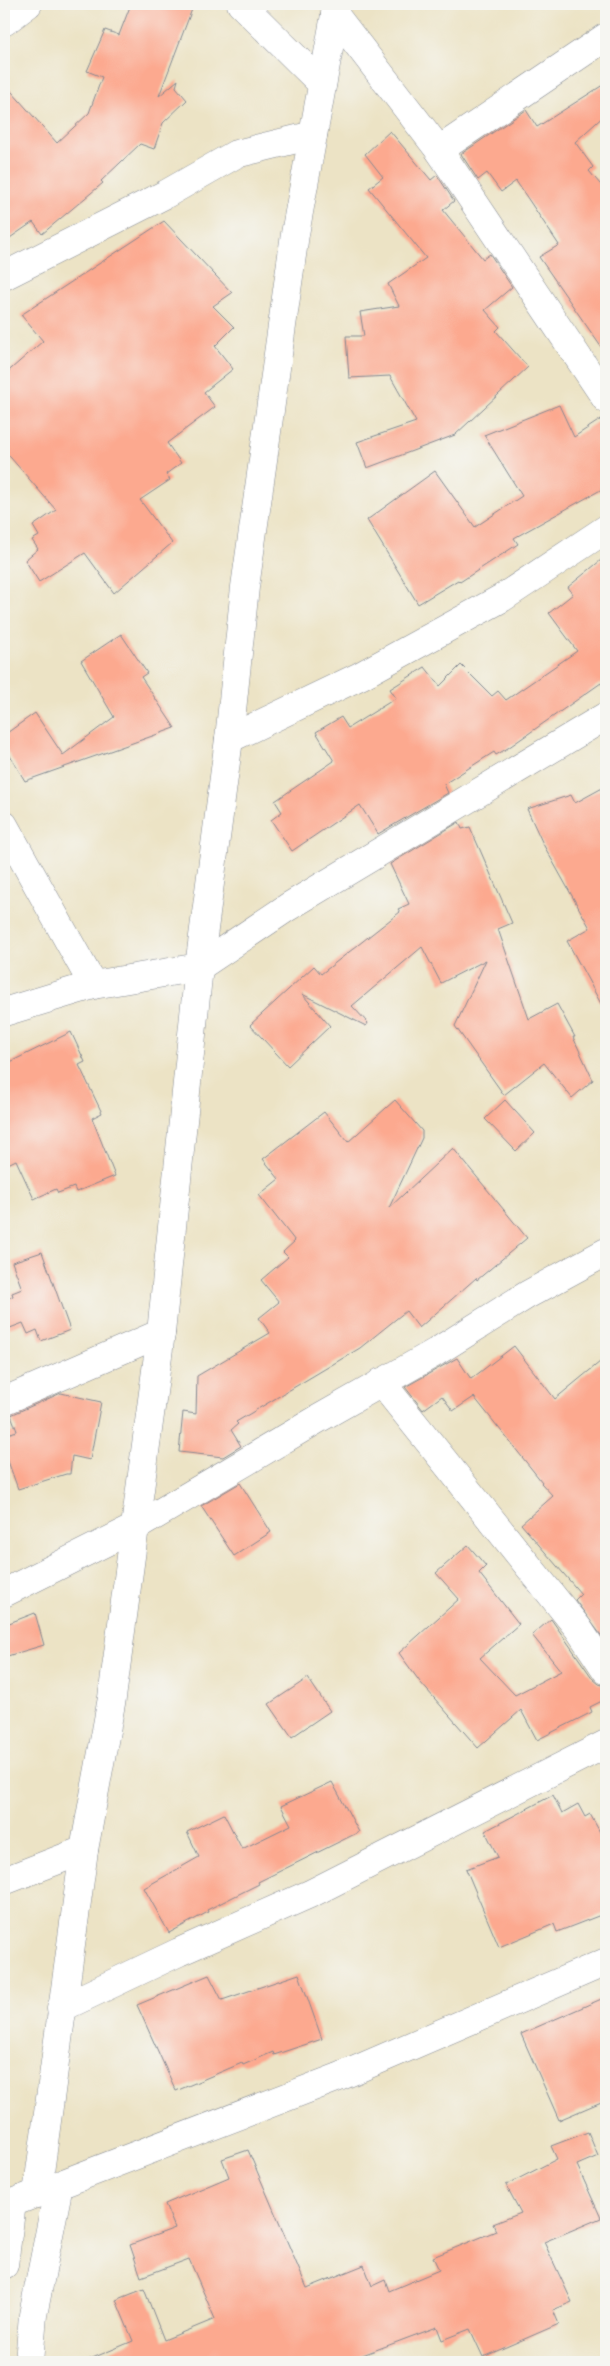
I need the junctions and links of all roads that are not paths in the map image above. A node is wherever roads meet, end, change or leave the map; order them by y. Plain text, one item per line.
1 (28, 4) edge
2 (242, 4) edge
3 (335, 9) edge
4 (4, 22) edge
5 (606, 37) edge
6 (322, 84) junction
7 (313, 134) junction
8 (439, 150) junction
9 (4, 276) edge
10 (606, 399) edge
11 (606, 530) edge
12 (606, 716) edge
13 (229, 739) junction
14 (4, 825) edge
15 (199, 967) junction
16 (94, 985) junction
17 (4, 1012) edge
18 (606, 1252) edge
19 (161, 1333) junction
20 (381, 1382) junction
21 (4, 1400) edge
22 (134, 1528) junction
23 (4, 1593) edge
24 (606, 1670) edge
25 (606, 1744) edge
26 (84, 1850) junction
27 (4, 1881) edge
28 (606, 1962) edge
29 (61, 2008) junction
30 (28, 2197) edge
31 (4, 2265) edge
32 (30, 2362) edge

1 - 4 street
2 - 6 street
3 - 6 street
3 - 8 street
5 - 8 street
6 - 7 street
7 - 9 street
7 - 13 street
8 - 10 street
11 - 13 street
12 - 15 street
13 - 15 street
14 - 16 street
15 - 16 street
15 - 19 street
16 - 17 street
18 - 20 street
19 - 21 street
19 - 22 street
20 - 22 street
20 - 24 street
22 - 23 street
22 - 26 street
25 - 29 street
26 - 27 street
26 - 29 street
28 - 30 street
29 - 30 street
30 - 31 street
30 - 32 street

